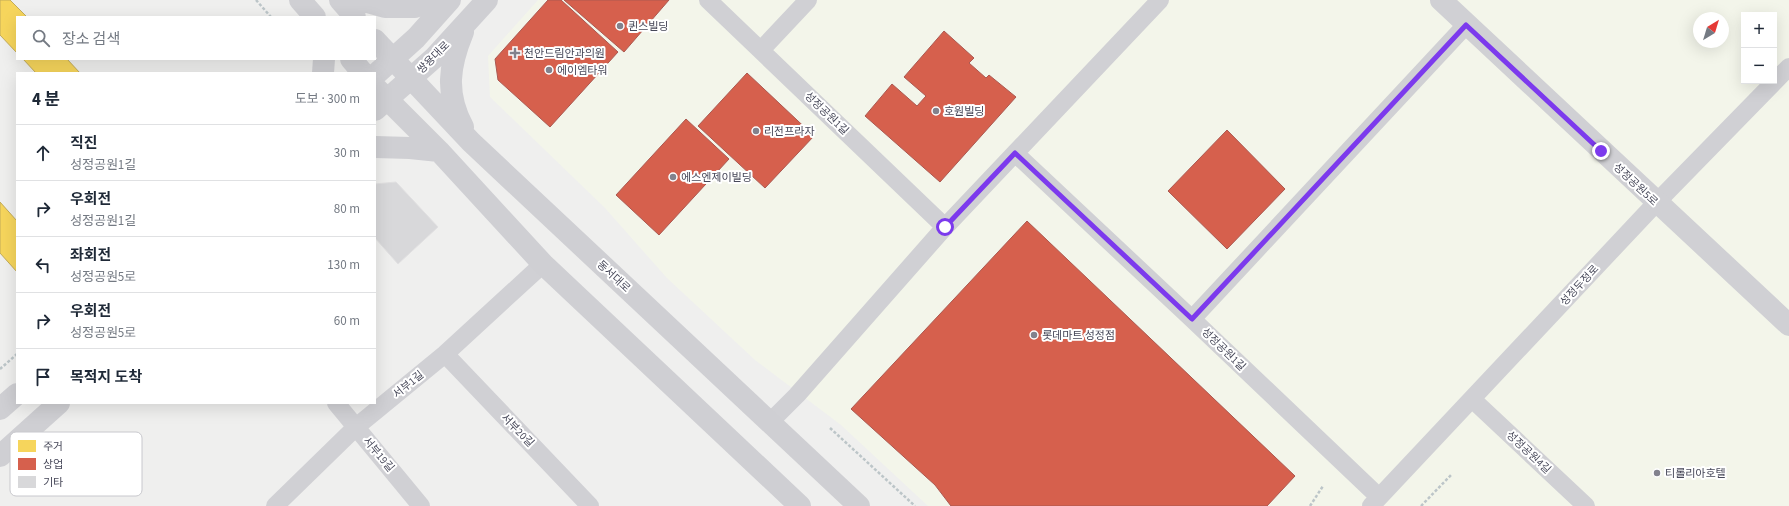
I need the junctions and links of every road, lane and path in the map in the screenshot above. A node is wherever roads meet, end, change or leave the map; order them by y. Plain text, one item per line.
1 (256, 0) edge
2 (300, 0) edge
3 (340, 0) edge
4 (360, 0) edge
5 (431, 0) edge
6 (450, 0) edge
7 (708, 0) edge
8 (808, 0) edge
9 (1160, 0) edge
10 (1441, 0) edge
11 (483, 4) edge
12 (270, 16) edge
13 (314, 16) edge
14 (354, 16) edge
15 (1466, 25) junction
16 (376, 41) edge
17 (761, 50) junction
18 (394, 59) junction
19 (324, 60) edge
20 (352, 60) edge
21 (1789, 67) edge
22 (323, 72) edge
23 (362, 72) edge
24 (376, 74) edge
25 (412, 78) junction
26 (379, 99) edge
27 (471, 142) junction
28 (376, 147) edge
29 (439, 151) junction
30 (1015, 153) junction
31 (1656, 203) junction
32 (945, 227) junction
33 (543, 264) junction
34 (1192, 319) junction
35 (1789, 325) edge
36 (445, 354) junction
37 (16, 355) edge
38 (0, 369) edge
39 (16, 395) edge
40 (1472, 399) junction
41 (58, 404) edge
42 (337, 404) edge
43 (0, 409) edge
44 (770, 422) junction
45 (356, 427) junction
46 (830, 428) dead end
47 (27, 432) edge
48 (10, 447) edge
49 (0, 456) edge
50 (1452, 474) dead end
51 (1324, 486) dead end
52 (1375, 502) edge
53 (275, 506) edge
54 (421, 506) edge
55 (590, 506) edge
56 (800, 506) edge
57 (859, 506) edge
58 (915, 506) edge
59 (1310, 506) edge
60 (1421, 506) edge
61 (1586, 506) edge

1 - 12 path
2 - 13 main road
3 - 14 main road
4 - 5 main road
6 - 18 main road
7 - 17 street, 성정공원1길
8 - 17 street
9 - 30 street
10 - 15 street, 성정공원5로
11 - 25 main road, 쌍용대로
11 - 27 main road
15 - 31 street, 성정공원5로
15 - 34 street
16 - 18 main road, 동서대로
17 - 32 street, 성정공원1길
18 - 24 main road
18 - 25 main road, 동서대로
19 - 22 main road
20 - 23 main road
21 - 31 street, 성정두정로
25 - 26 main road, 쌍용대로
25 - 27 main road, 동서대로
26 - 29 main road
27 - 44 main road, 동서대로
28 - 29 main road
29 - 33 main road
30 - 32 street
30 - 34 street, 성정공원1길
31 - 35 street, 성정공원5로
31 - 40 street, 성정두정로
32 - 44 street
33 - 36 street, 서부1길
33 - 56 main road
34 - 52 street, 성정공원1길
36 - 45 street, 서부1길
36 - 55 street, 서부20길
37 - 38 path
39 - 43 main road
40 - 52 street, 성정두정로
40 - 61 street, 성정공원4길
41 - 47 main road
42 - 45 street, 서부19길
44 - 57 main road, 동서대로
45 - 53 street, 서부1길
45 - 54 street, 서부19길
46 - 58 path
48 - 49 main road
50 - 60 path
51 - 59 path

